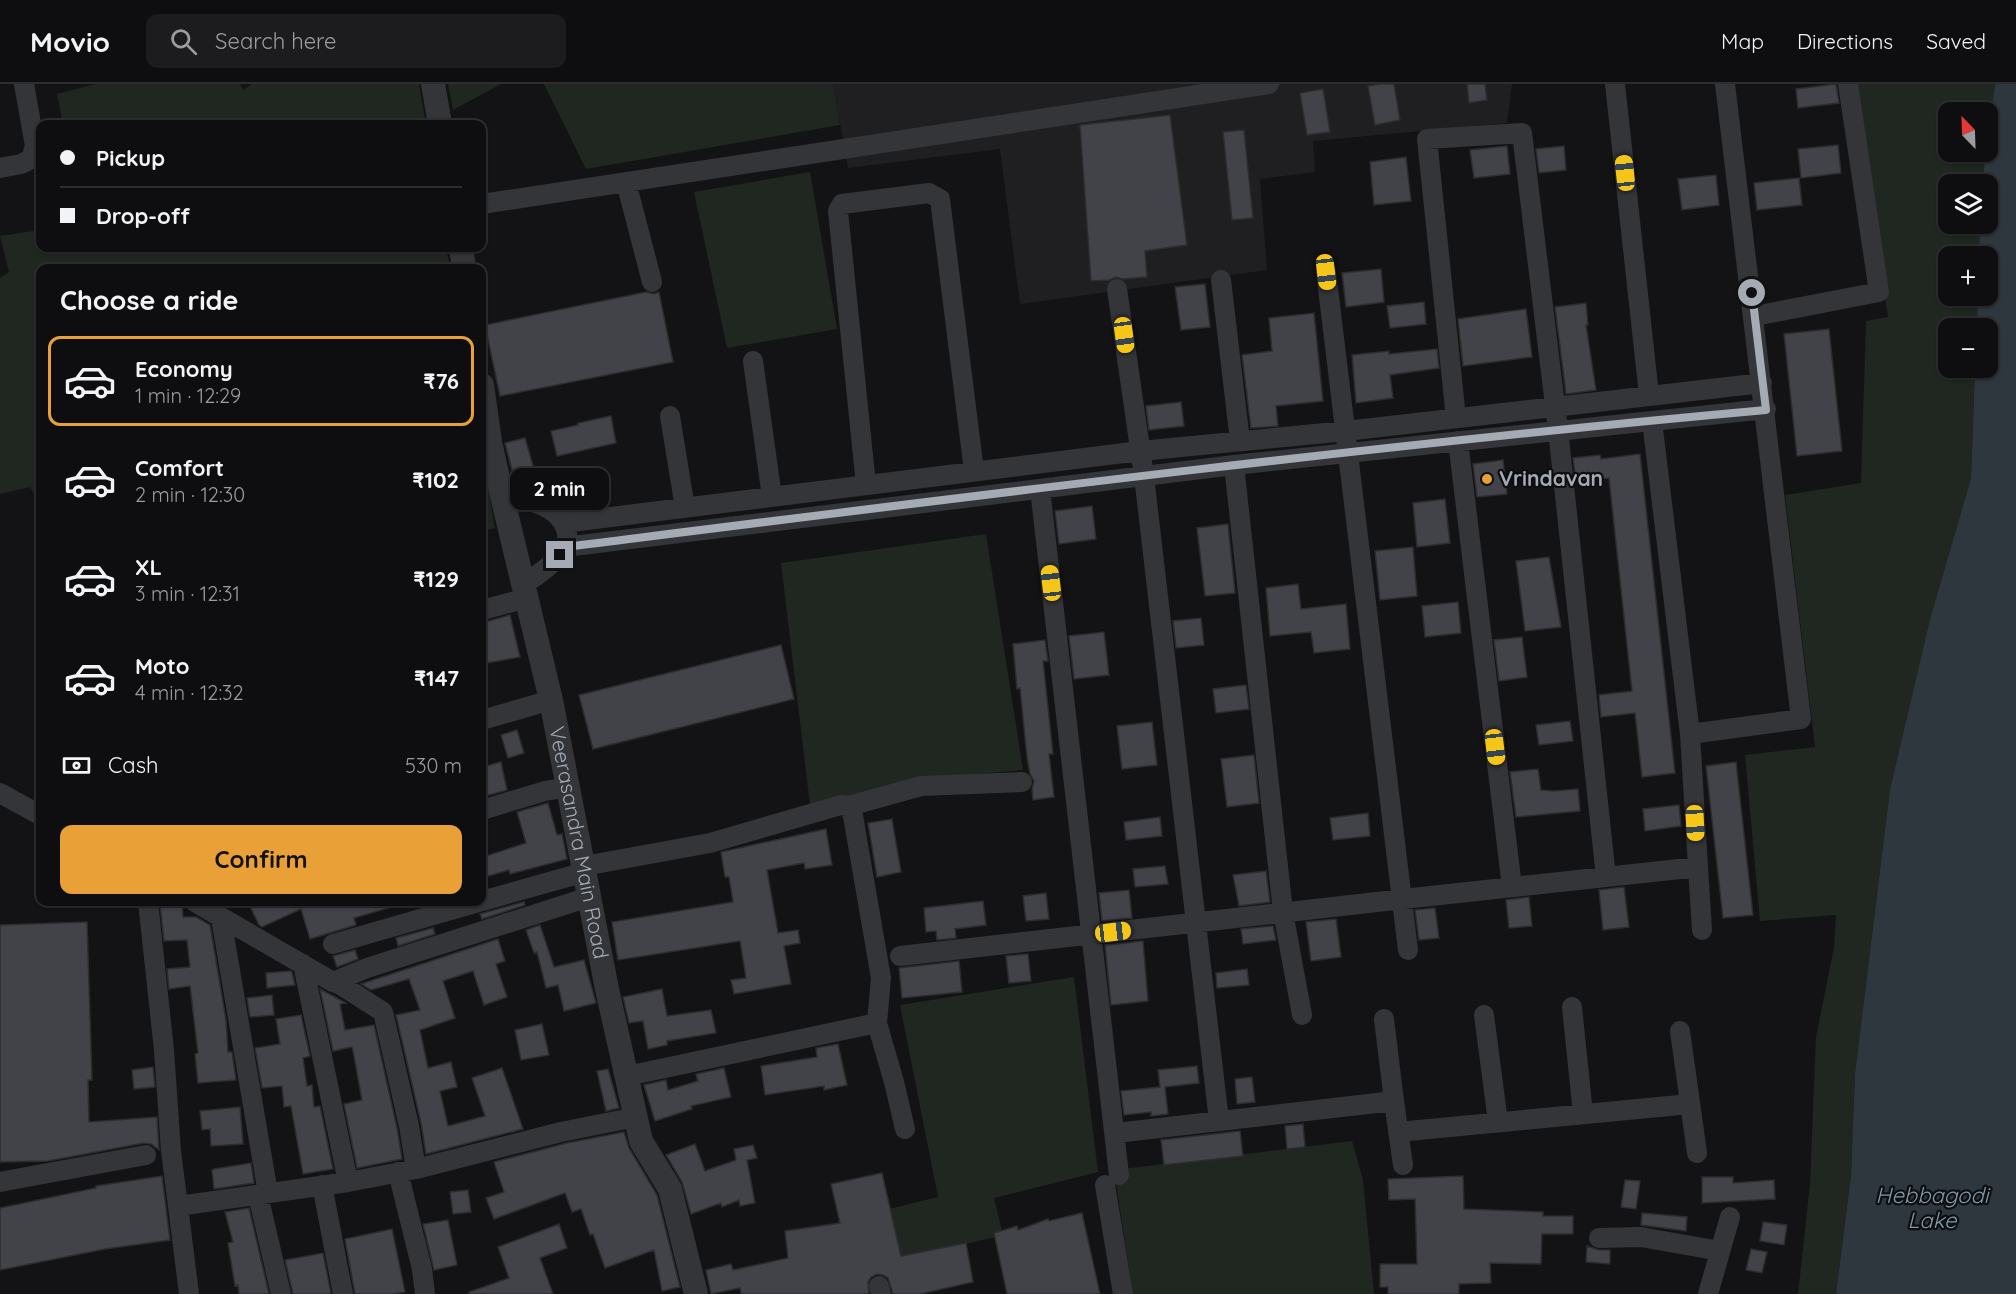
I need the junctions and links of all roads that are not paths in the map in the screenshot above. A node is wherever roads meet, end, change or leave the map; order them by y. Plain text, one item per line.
1 (24, 84) edge
2 (433, 84) edge
3 (1269, 84) edge
4 (1615, 84) edge
5 (1725, 84) edge
6 (1848, 84) edge
7 (1154, 93) edge
8 (439, 120) edge
9 (0, 168) edge
10 (626, 182) junction
11 (486, 203) edge
12 (1326, 272) dead end
13 (1221, 280) dead end
14 (652, 282) dead end
15 (1117, 289) dead end
16 (1755, 316) junction
17 (753, 361) dead end
18 (1762, 383) junction
19 (1649, 395) junction
20 (1555, 407) junction
21 (1766, 410) junction
22 (486, 414) edge
23 (670, 416) dead end
24 (1456, 418) junction
25 (1652, 421) junction
26 (1558, 430) junction
27 (1346, 431) junction
28 (1240, 441) junction
29 (1458, 441) junction
30 (1140, 451) junction
31 (1348, 452) junction
32 (1234, 465) junction
33 (974, 471) junction
34 (1144, 476) junction
35 (866, 485) junction
36 (1040, 489) junction
37 (502, 496) junction
38 (771, 497) junction
39 (677, 509) junction
40 (563, 523) junction
41 (672, 534) junction
42 (565, 547) junction
43 (525, 591) junction
44 (486, 608) edge
45 (551, 700) junction
46 (486, 719) edge
47 (1690, 734) junction
48 (1022, 782) dead end
49 (568, 787) junction
50 (0, 793) edge
51 (849, 806) junction
52 (486, 809) edge
53 (36, 813) edge
54 (1698, 867) junction
55 (584, 869) junction
56 (1606, 877) junction
57 (1512, 887) junction
58 (589, 897) junction
59 (1403, 898) junction
60 (486, 899) edge
61 (148, 906) edge
62 (205, 906) edge
63 (463, 906) edge
64 (1283, 912) junction
65 (221, 918) junction
66 (1195, 922) junction
67 (1702, 930) dead end
68 (1093, 934) junction
69 (333, 944) dead end
70 (1408, 950) dead end
71 (900, 956) dead end
72 (303, 964) junction
73 (333, 982) junction
74 (1572, 1007) dead end
75 (1302, 1015) dead end
76 (1484, 1015) dead end
77 (1384, 1019) dead end
78 (877, 1023) junction
79 (1680, 1031) dead end
80 (627, 1076) junction
81 (1394, 1101) junction
82 (1690, 1104) junction
83 (1583, 1114) junction
84 (636, 1117) junction
85 (1219, 1121) junction
86 (1498, 1122) junction
87 (905, 1129) dead end
88 (1398, 1132) junction
89 (1116, 1133) junction
90 (1697, 1153) dead end
91 (146, 1155) dead end
92 (1403, 1165) dead end
93 (407, 1170) junction
94 (0, 1182) edge
95 (348, 1182) junction
96 (322, 1185) junction
97 (263, 1194) junction
98 (178, 1206) junction
99 (1730, 1217) dead end
100 (1599, 1238) dead end
101 (1720, 1251) junction
102 (693, 1293) edge
103 (189, 1294) edge
104 (281, 1294) edge
105 (343, 1294) edge
106 (425, 1294) edge
107 (1123, 1294) edge
108 (1708, 1294) edge

1 - 9 street
2 - 8 street
3 - 7 street
4 - 19 street
5 - 16 street
6 - 16 street
7 - 10 street
10 - 11 street
10 - 14 street
12 - 27 street
13 - 28 street
15 - 30 street
16 - 18 street
17 - 38 street
18 - 19 street
18 - 21 street
19 - 20 street
20 - 24 street
20 - 24 street
20 - 26 street
21 - 25 street
21 - 47 street
22 - 37 street, Veerasandra Main Road
23 - 39 street
24 - 27 street
25 - 26 street
25 - 47 street
26 - 29 street
26 - 56 street
27 - 28 street
27 - 31 street
28 - 30 street
29 - 31 street
29 - 57 street
30 - 33 street
30 - 34 street
31 - 32 street
31 - 59 street
32 - 34 street
32 - 64 street
33 - 35 street
33 - 35 street
34 - 36 street
34 - 66 street
35 - 38 street
36 - 41 street
36 - 68 street
37 - 40 street
37 - 43 street, Veerasandra Main Road
38 - 39 street
39 - 40 street
39 - 41 street
40 - 42 street
41 - 42 street
42 - 43 street
43 - 44 street
43 - 45 street, Veerasandra Main Road
45 - 46 street
45 - 49 street, Veerasandra Main Road
47 - 54 street
48 - 51 street
49 - 52 street
49 - 55 street, Veerasandra Main Road
50 - 53 street
51 - 55 street
51 - 78 street
54 - 56 street
54 - 67 street
55 - 58 street, Veerasandra Main Road
55 - 60 street
56 - 57 street
57 - 59 street
58 - 73 street
58 - 80 street, Veerasandra Main Road
59 - 64 street
59 - 70 street
61 - 98 street
62 - 65 street
63 - 69 street
64 - 66 street
64 - 75 street
65 - 72 street
65 - 97 street
66 - 68 street
66 - 85 street
68 - 71 street
68 - 89 street
72 - 73 street
72 - 95 street
73 - 93 street
74 - 83 street
76 - 86 street
77 - 81 street
78 - 80 street
78 - 87 street
79 - 82 street
80 - 84 street, Veerasandra Main Road
81 - 85 street
81 - 88 street
82 - 83 street
82 - 90 street
83 - 86 street
84 - 93 street
84 - 102 street, Veerasandra Main Road
85 - 89 street
86 - 88 street
88 - 92 street
89 - 107 street
91 - 94 street
93 - 95 street
93 - 106 street
95 - 96 street
96 - 97 street
96 - 105 street
97 - 98 street
97 - 104 street
98 - 103 street
99 - 101 street
100 - 101 street
101 - 108 street

